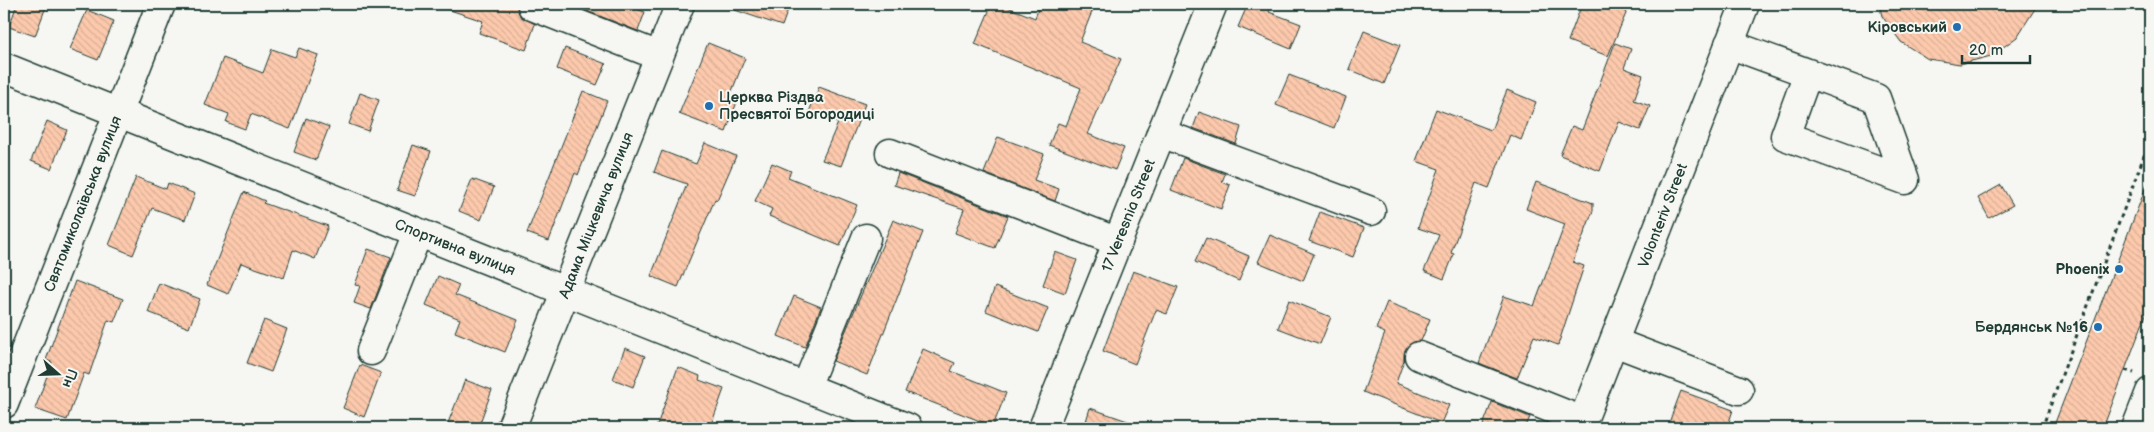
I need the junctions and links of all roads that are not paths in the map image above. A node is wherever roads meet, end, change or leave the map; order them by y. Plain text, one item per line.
1 (161, 4) edge
2 (680, 4) edge
3 (1213, 4) edge
4 (1745, 4) edge
5 (532, 6) dead end
6 (1729, 44) junction
7 (659, 56) junction
8 (4, 67) edge
9 (1808, 73) junction
10 (117, 114) junction
11 (1161, 133) junction
12 (890, 153) dead end
13 (1371, 211) dead end
14 (418, 233) junction
15 (866, 238) dead end
16 (1118, 242) junction
17 (565, 291) junction
18 (1614, 342) junction
19 (371, 351) dead end
20 (1419, 356) dead end
21 (806, 388) junction
22 (1739, 390) dead end
23 (2150, 392) edge
24 (4, 404) edge
25 (1582, 424) edge
26 (510, 428) edge
27 (908, 428) edge
28 (1044, 428) edge
29 (2136, 428) edge

1 - 10 street, Святомиколаївська вулиця
2 - 7 street, Адама Міцкевича вулиця
3 - 11 street, 17 Veresnia Street
4 - 6 street, Volonteriv Street
5 - 7 street
6 - 9 street
6 - 18 street, Volonteriv Street
7 - 17 street, Адама Міцкевича вулиця
8 - 10 street, Спортивна вулиця
9 - 9 street
10 - 14 street, Спортивна вулиця
10 - 24 street, Святомиколаївська вулиця
11 - 13 street
11 - 16 street, 17 Veresnia Street
12 - 16 street
14 - 17 street, Спортивна вулиця
14 - 19 street
15 - 21 street
16 - 28 street, 17 Veresnia Street
17 - 21 street, Спортивна вулиця
17 - 26 street, Адама Міцкевича вулиця
18 - 22 street
18 - 25 street, Volonteriv Street
20 - 25 street
21 - 27 street, Спортивна вулиця
23 - 29 street

